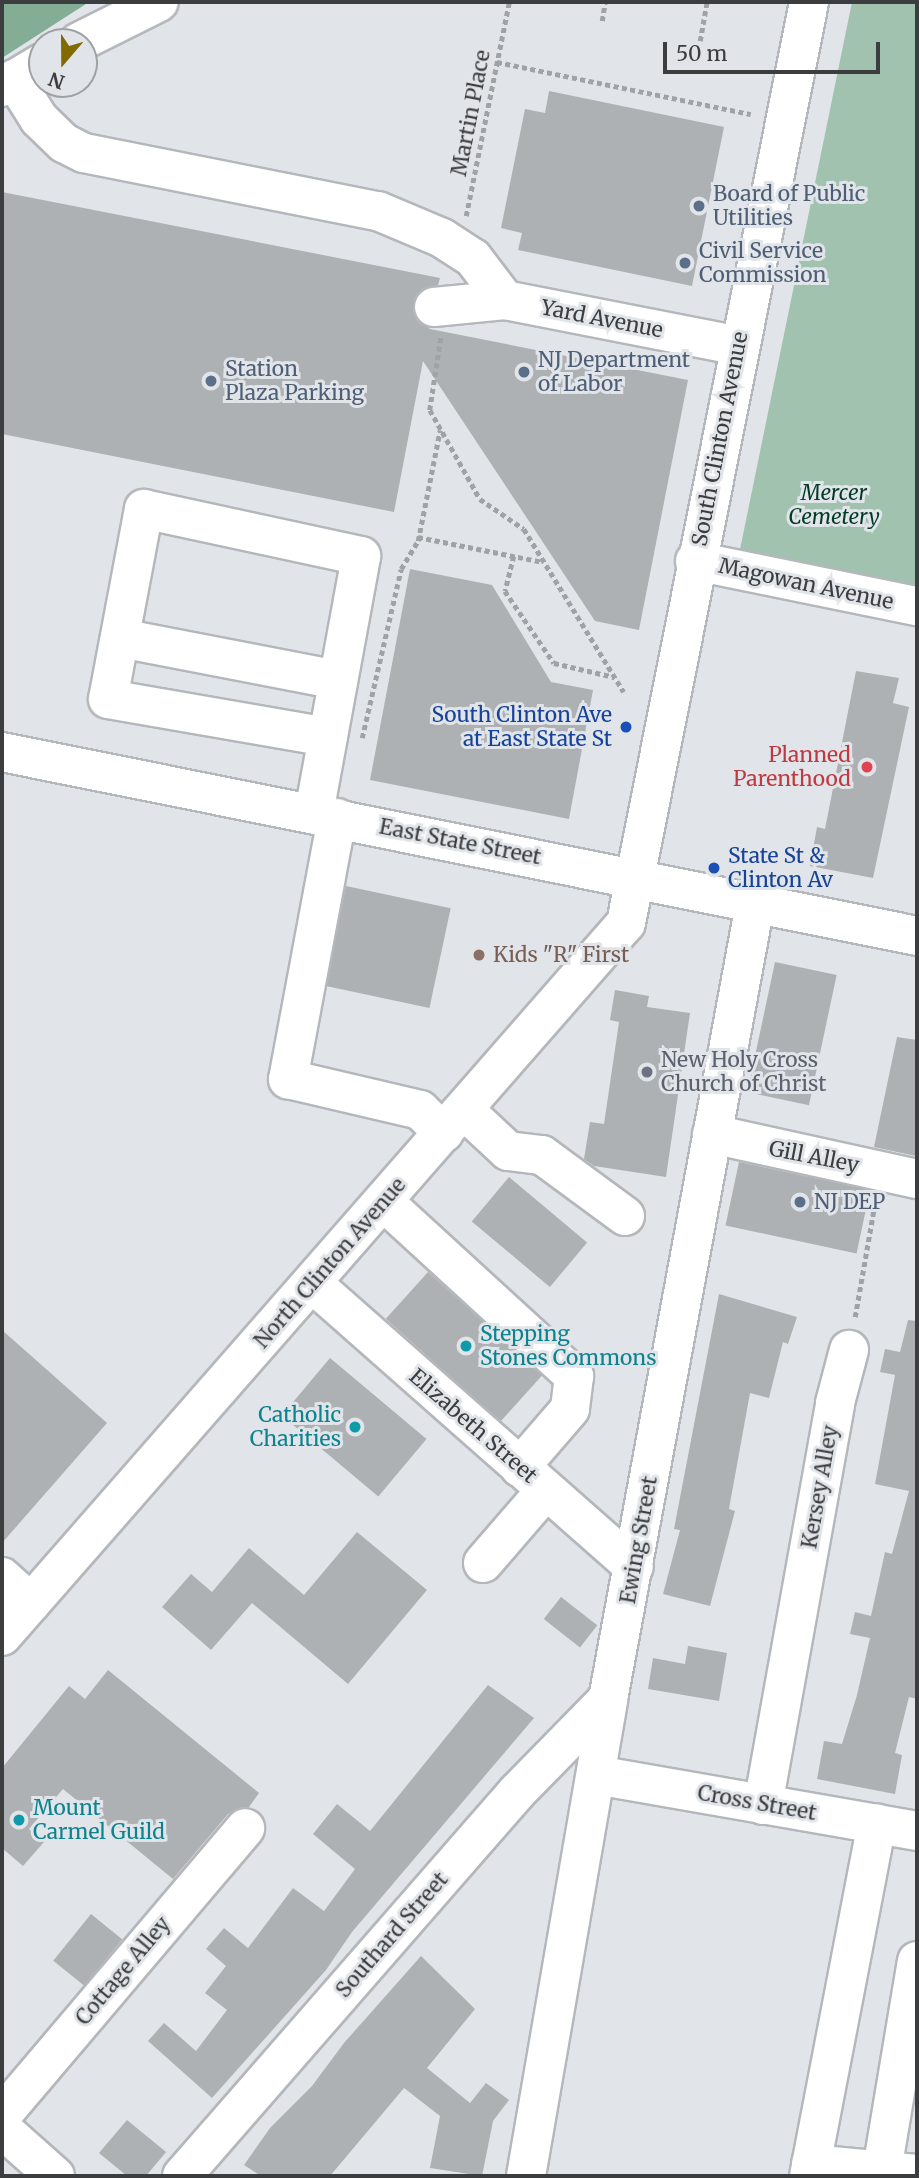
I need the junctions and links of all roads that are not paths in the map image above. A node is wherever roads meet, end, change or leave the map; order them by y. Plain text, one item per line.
1 (159, 2) edge
2 (809, 2) edge
3 (98, 32) edge
4 (19, 77) edge
5 (494, 302) junction
6 (436, 315) road end
7 (739, 346) junction
8 (695, 561) junction
9 (917, 606) edge
10 (120, 638) junction
11 (338, 680) junction
12 (341, 742) junction
13 (2, 752) edge
14 (326, 815) junction
15 (634, 877) junction
16 (755, 904) junction
17 (917, 936) edge
18 (454, 1121) junction
19 (712, 1134) junction
20 (899, 1174) edge
21 (384, 1202) junction
22 (625, 1216) dead end
23 (312, 1283) junction
24 (849, 1350) road end
25 (533, 1478) junction
26 (483, 1563) dead end
27 (634, 1567) junction
28 (2, 1577) edge
29 (31, 1603) junction
30 (2, 1636) edge
31 (608, 1699) junction
32 (596, 1775) junction
33 (763, 1805) junction
34 (877, 1824) junction
35 (245, 1828) dead end
36 (917, 1831) edge
37 (917, 1961) edge
38 (909, 2058) edge
39 (2, 2115) edge
40 (2, 2129) edge
41 (810, 2170) edge
42 (893, 2174) edge
43 (55, 2176) edge
44 (182, 2176) edge
45 (526, 2176) edge

1 - 3 street
2 - 7 street, South Clinton Avenue
4 - 5 street
5 - 6 street
5 - 7 street, Yard Avenue
7 - 8 street, South Clinton Avenue
8 - 9 street, Magowan Avenue
8 - 15 street, South Clinton Avenue
10 - 11 street
10 - 11 street
10 - 12 street
11 - 12 street
12 - 14 street
13 - 14 street, East State Street
14 - 15 street, East State Street
14 - 18 street
15 - 16 street, East State Street
15 - 18 street, North Clinton Avenue
16 - 17 street, East State Street
16 - 19 street, Ewing Street
18 - 21 street, North Clinton Avenue
18 - 22 street
19 - 20 street, Gill Alley
19 - 27 street, Ewing Street
21 - 23 street, North Clinton Avenue
21 - 25 street
23 - 25 street, Elizabeth Street
23 - 29 street, North Clinton Avenue
24 - 33 street, Kersey Alley
25 - 26 street
25 - 27 street, Elizabeth Street
27 - 31 street, Ewing Street
28 - 29 street
29 - 30 street, North Clinton Avenue
31 - 32 street, Ewing Street
31 - 44 street, Southard Street
32 - 33 street, Cross Street
32 - 45 street, Ewing Street
33 - 34 street, Cross Street
34 - 36 street, Cross Street
34 - 41 street
35 - 39 street, Cottage Alley
37 - 38 street
38 - 42 street
40 - 43 street
41 - 42 street

